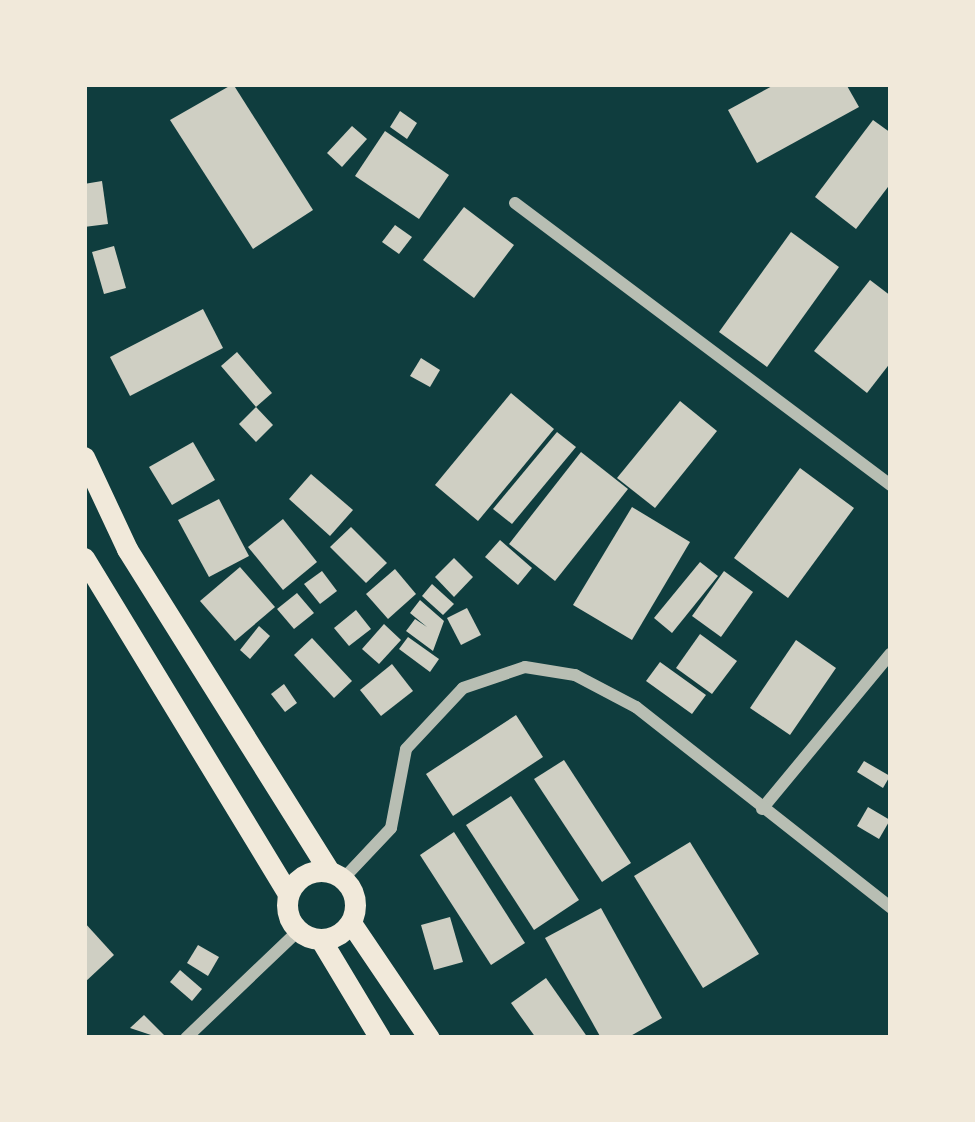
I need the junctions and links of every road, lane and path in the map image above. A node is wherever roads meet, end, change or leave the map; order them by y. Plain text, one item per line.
1 (515, 203) dead end
2 (84, 457) edge
3 (891, 485) edge
4 (84, 558) edge
5 (891, 653) edge
6 (762, 809) junction
7 (336, 875) junction
8 (288, 893) junction
9 (891, 908) edge
10 (351, 923) junction
11 (297, 932) junction
12 (321, 940) junction
13 (186, 1038) edge
14 (380, 1038) edge
15 (429, 1038) edge

1 - 3 street
2 - 7 main road
4 - 8 main road
5 - 6 street
6 - 7 street
6 - 9 street
7 - 8 main road
7 - 10 main road
8 - 11 main road
10 - 12 main road
10 - 15 main road
11 - 12 main road
11 - 13 street
12 - 14 main road

